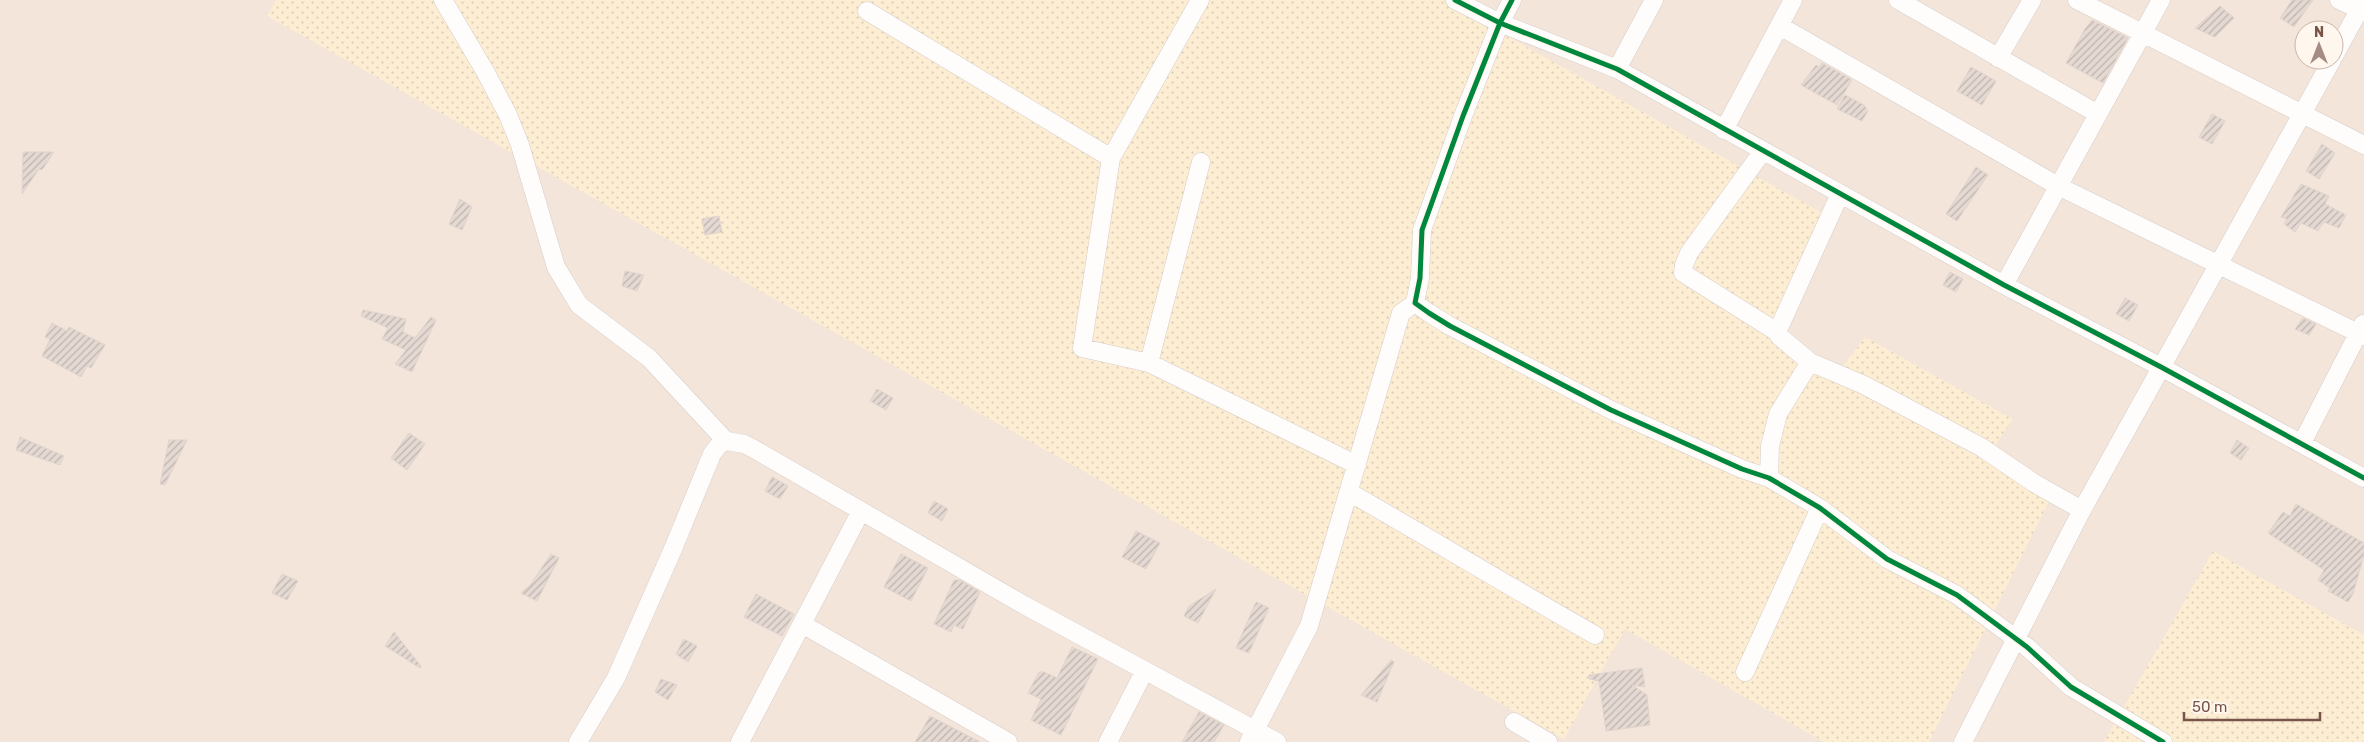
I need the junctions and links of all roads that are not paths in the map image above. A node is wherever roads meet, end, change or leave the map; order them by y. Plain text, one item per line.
1 (443, 0) edge
2 (1200, 0) edge
3 (1455, 0) edge
4 (1512, 0) edge
5 (1654, 0) edge
6 (1793, 0) edge
7 (1898, 0) edge
8 (2032, 0) edge
9 (2078, 0) edge
10 (2161, 0) edge
11 (2339, 0) edge
12 (2362, 8) edge
13 (867, 12) dead end
14 (1500, 23) junction
15 (1780, 26) junction
16 (2142, 34) junction
17 (2344, 39) edge
18 (1998, 58) junction
19 (1617, 69) junction
20 (2326, 70) edge
21 (2098, 114) junction
22 (2301, 115) junction
23 (1724, 130) junction
24 (2364, 145) edge
25 (1763, 151) junction
26 (1111, 158) junction
27 (1201, 162) dead end
28 (2058, 186) junction
29 (1840, 194) junction
30 (2218, 265) junction
31 (2004, 285) junction
32 (1415, 303) junction
33 (2362, 330) edge
34 (1777, 332) junction
35 (1810, 362) junction
36 (1149, 364) junction
37 (2161, 367) junction
38 (726, 441) junction
39 (2302, 443) junction
40 (1357, 465) junction
41 (1769, 478) junction
42 (2364, 478) edge
43 (1349, 492) junction
44 (1820, 508) junction
45 (2082, 510) junction
46 (861, 511) junction
47 (802, 624) junction
48 (1595, 635) dead end
49 (2018, 639) junction
50 (1144, 672) junction
51 (1745, 672) dead end
52 (1514, 722) dead end
53 (1253, 736) edge
54 (578, 742) edge
55 (740, 742) edge
56 (1008, 742) edge
57 (1108, 742) edge
58 (1278, 742) edge
59 (1548, 742) edge
60 (1963, 742) edge
61 (2163, 742) edge

1 - 38 street
2 - 26 street
3 - 14 street
4 - 14 street
5 - 19 street
6 - 15 street
7 - 18 street
8 - 18 street
9 - 16 street
10 - 16 street
11 - 12 street
12 - 17 street
13 - 26 street
14 - 19 street
14 - 32 street
15 - 23 street
15 - 28 street
16 - 21 street
16 - 22 street
18 - 21 street
19 - 23 street
20 - 22 street
21 - 28 street
22 - 24 street
22 - 30 street
23 - 25 street
25 - 29 street
25 - 34 street
26 - 36 street
27 - 36 street
28 - 30 street
28 - 31 street
29 - 31 street
29 - 34 street
30 - 33 street
30 - 37 street
31 - 37 street
32 - 40 street
32 - 41 street
33 - 39 street
34 - 35 street
35 - 41 street
35 - 45 street
36 - 40 street
37 - 39 street
37 - 45 street
38 - 46 street
38 - 54 street
39 - 42 street
40 - 43 street
41 - 44 street
43 - 48 street
43 - 53 street
44 - 49 street
44 - 51 street
45 - 49 street
46 - 47 street
46 - 50 street
47 - 55 street
47 - 56 street
49 - 60 street
49 - 61 street
50 - 53 street
50 - 57 street
52 - 59 street
53 - 58 street

